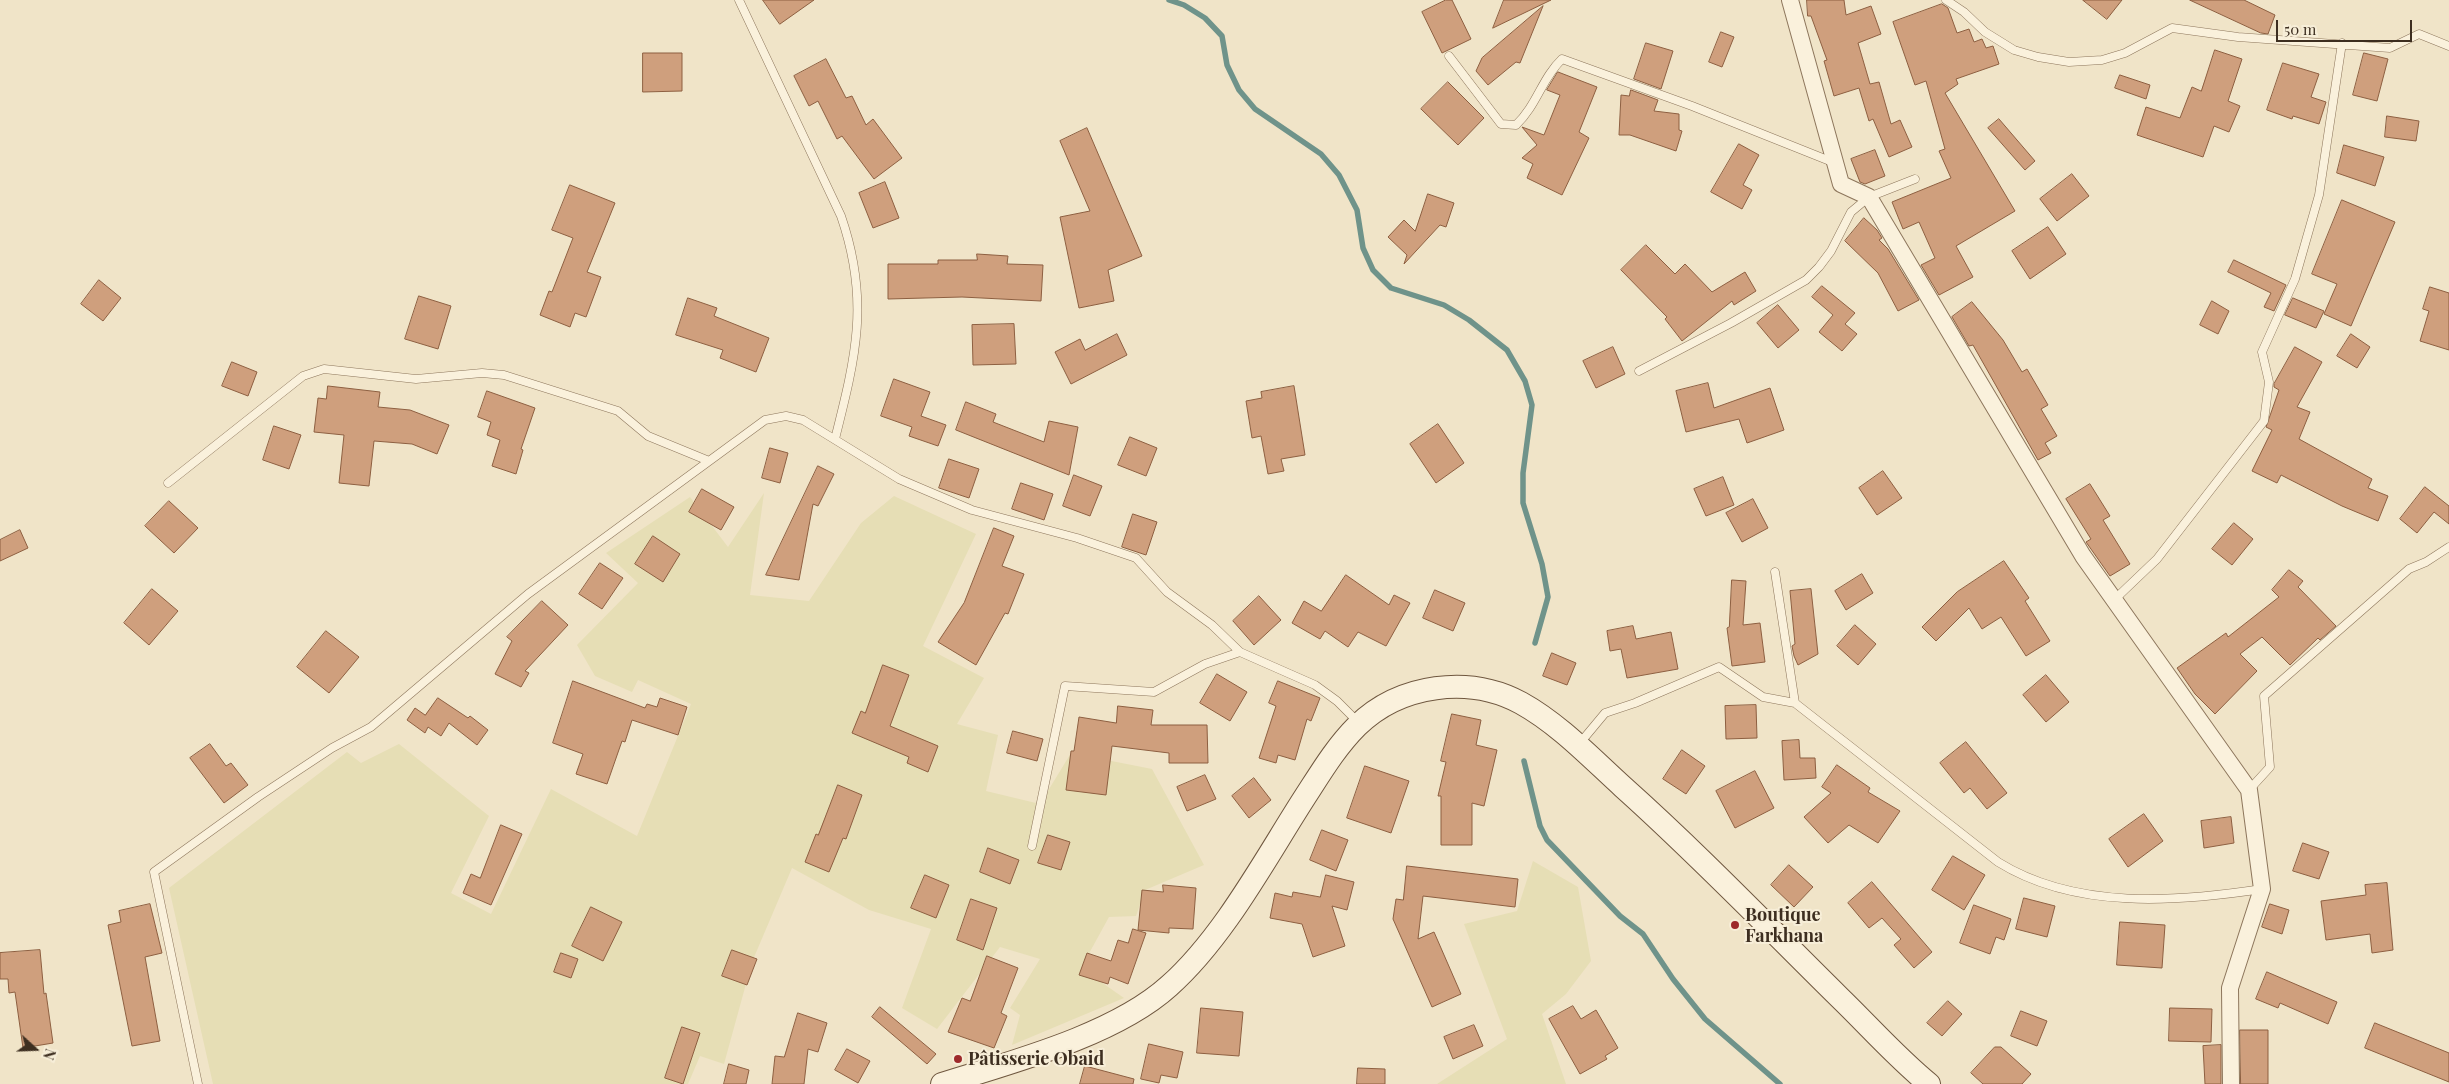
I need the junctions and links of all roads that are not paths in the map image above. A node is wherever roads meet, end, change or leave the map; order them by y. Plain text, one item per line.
1 (739, 0) edge
2 (1790, 0) edge
3 (1946, 0) edge
4 (2342, 43) junction
5 (2449, 46) edge
6 (1448, 56) dead end
7 (1836, 164) junction
8 (1915, 179) dead end
9 (1869, 197) junction
10 (1639, 371) dead end
11 (835, 439) junction
12 (709, 461) junction
13 (168, 482) dead end
14 (2449, 547) edge
15 (1775, 572) dead end
16 (2114, 600) junction
17 (1240, 652) junction
18 (1795, 703) junction
19 (1360, 724) junction
20 (1578, 747) junction
21 (2249, 790) junction
22 (1032, 846) dead end
23 (2262, 889) junction
24 (198, 1084) edge
25 (942, 1084) edge
26 (1929, 1084) edge
27 (2231, 1084) edge

1 - 11 lane
2 - 7 street
3 - 4 lane
4 - 5 lane
4 - 16 lane
6 - 7 lane
7 - 9 street
8 - 9 lane
9 - 10 lane
9 - 16 street
11 - 12 lane
11 - 17 lane
12 - 13 lane
12 - 24 lane
14 - 21 lane
15 - 18 lane
16 - 21 street
17 - 19 lane
17 - 22 lane
18 - 20 lane
18 - 23 lane
19 - 20 street
19 - 25 street
20 - 26 street
21 - 23 street
23 - 27 street

